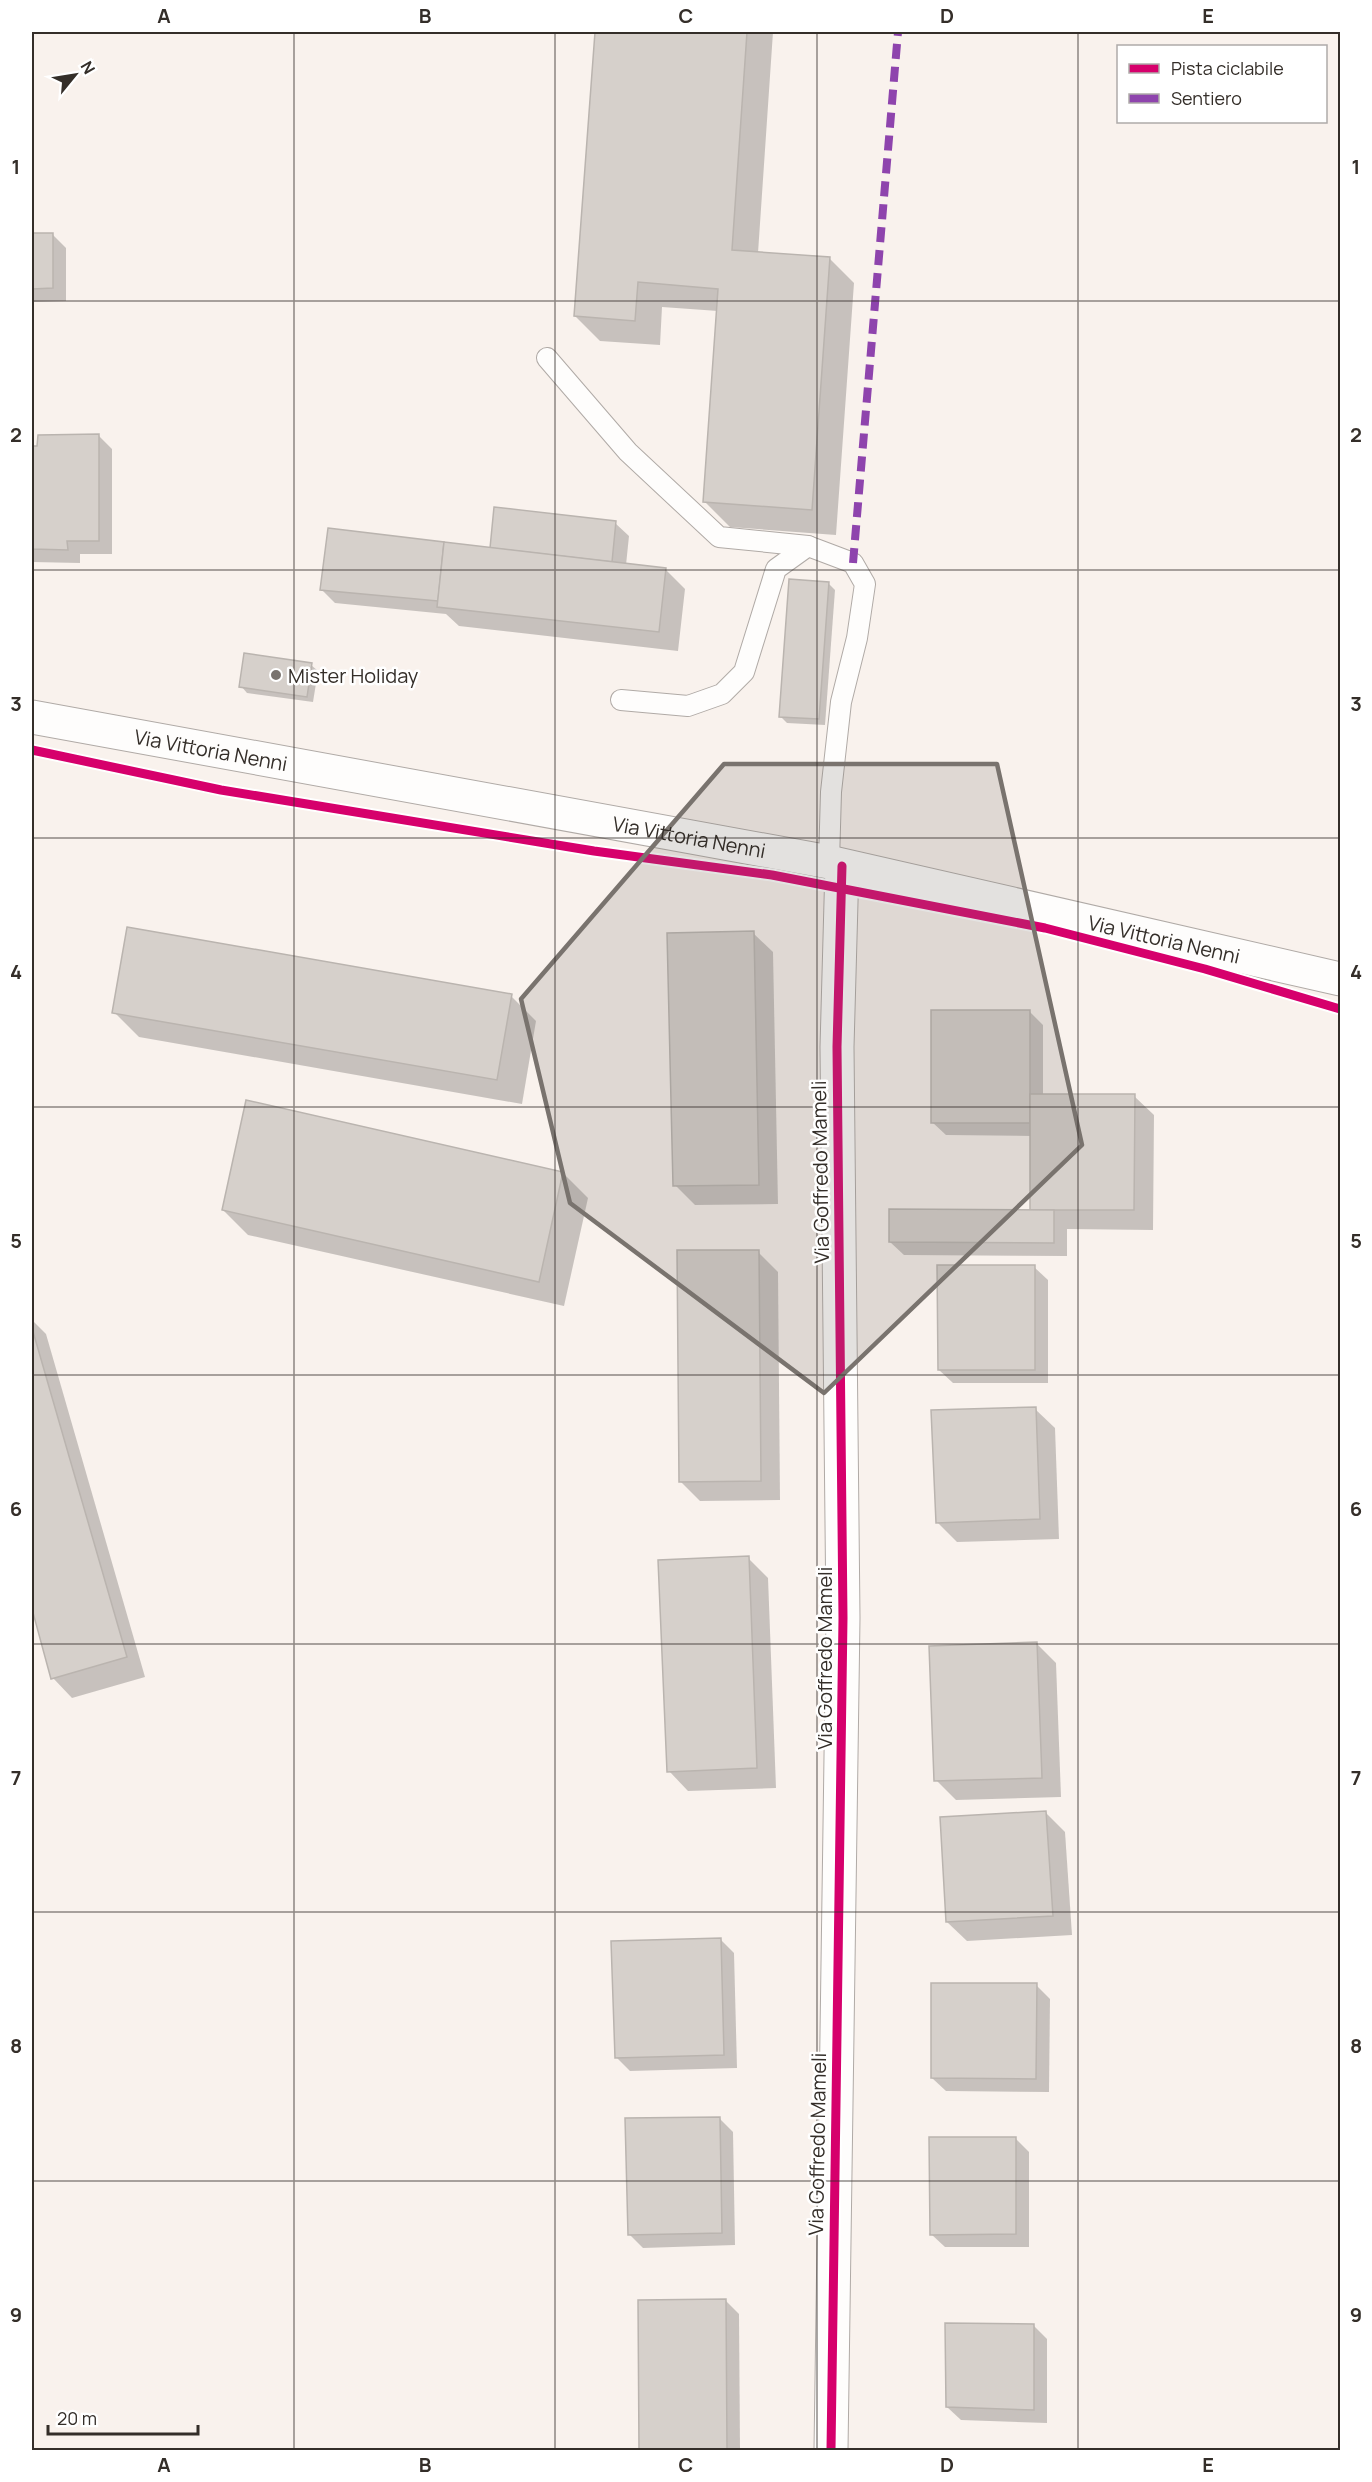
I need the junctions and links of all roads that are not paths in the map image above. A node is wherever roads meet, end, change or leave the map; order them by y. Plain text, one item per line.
1 (547, 358) dead end
2 (808, 546) junction
3 (621, 700) dead end
4 (32, 717) edge
5 (836, 864) junction
6 (1341, 979) edge
7 (831, 2451) edge

1 - 2 lane
2 - 3 lane
2 - 5 lane
4 - 5 street, Via Vittoria Nenni
5 - 6 street, Via Vittoria Nenni
5 - 7 street, Via Goffredo Mameli

